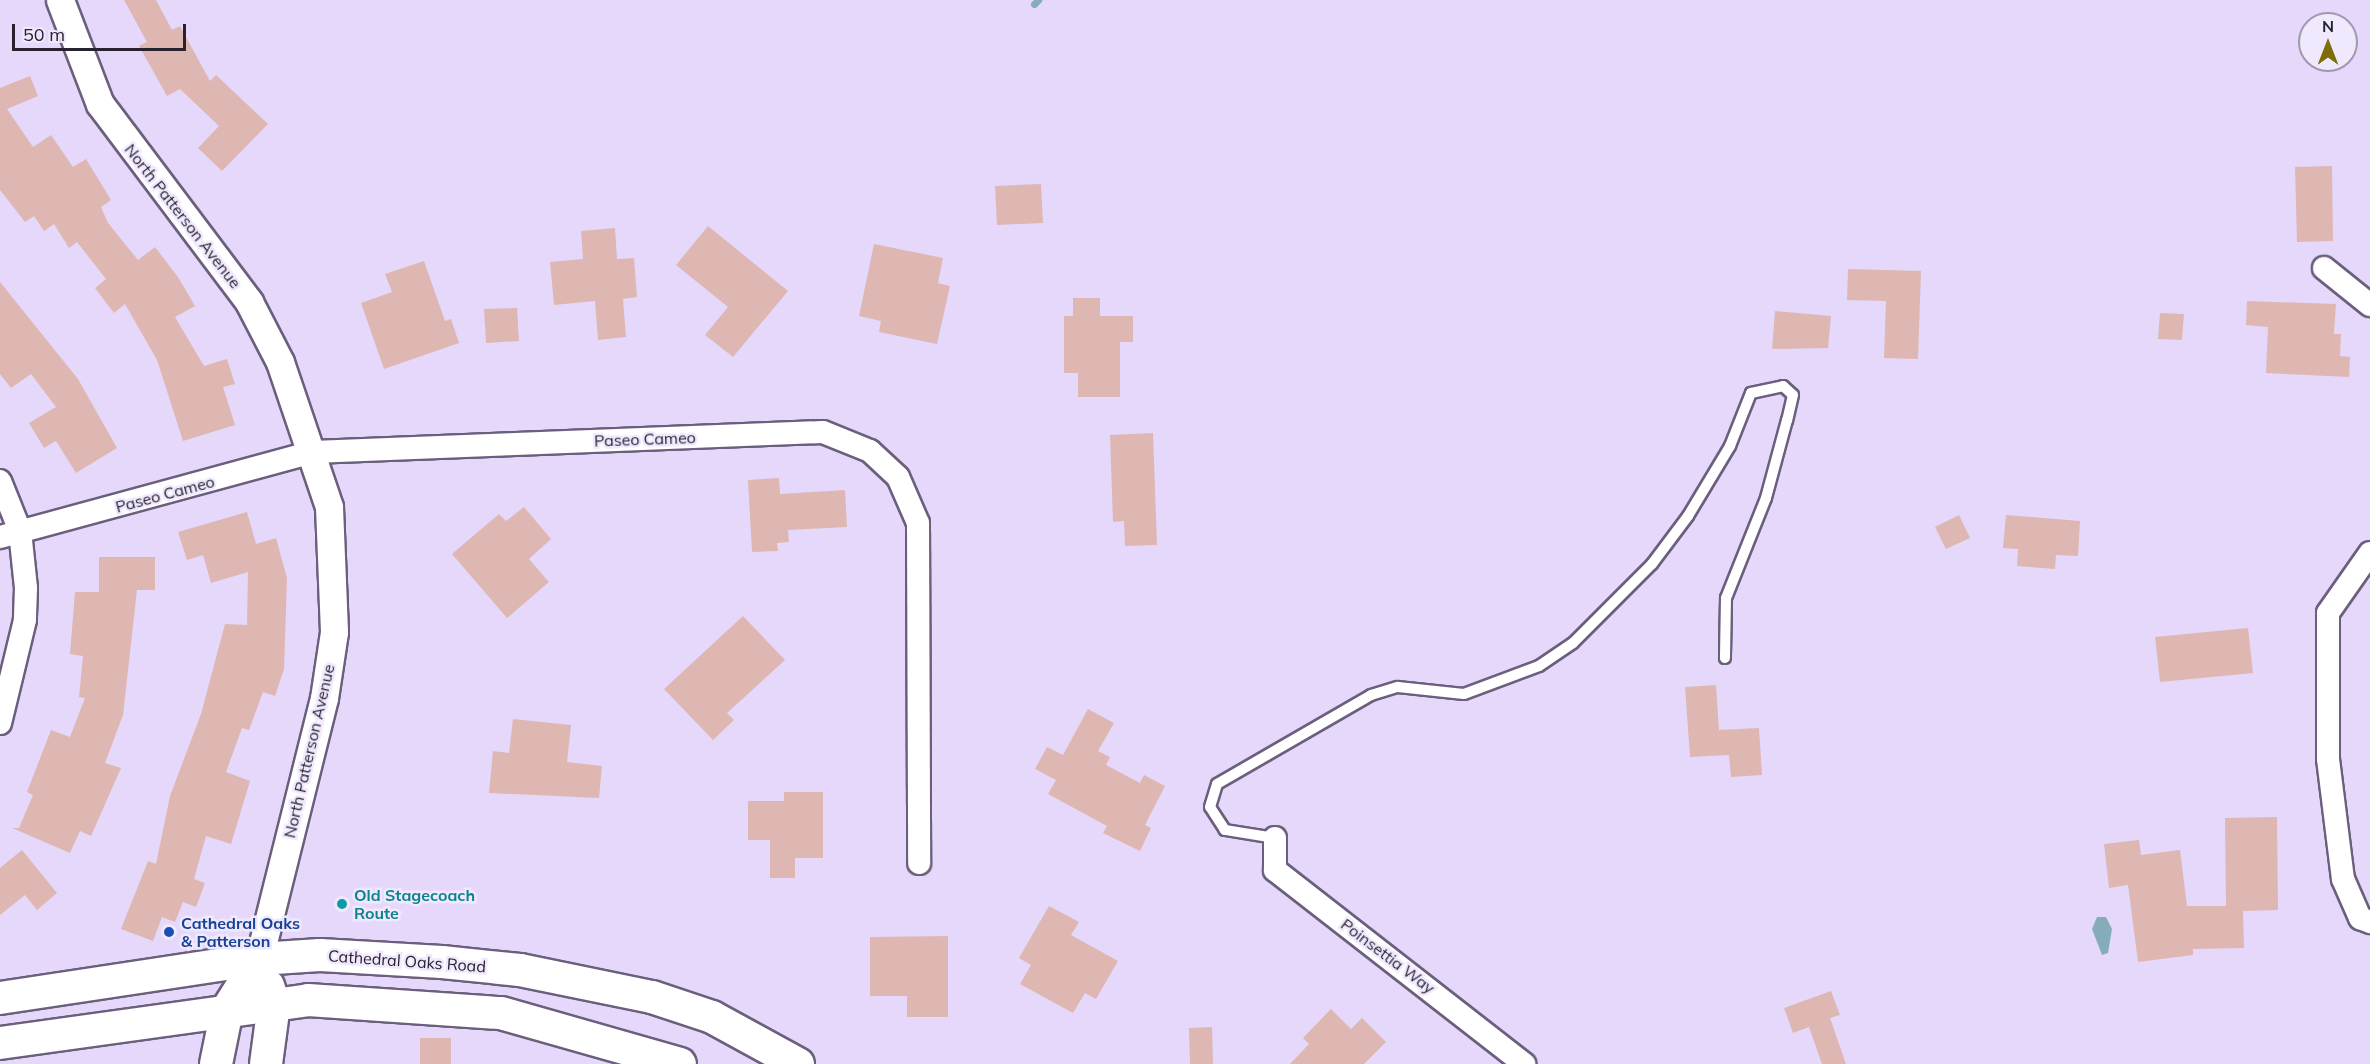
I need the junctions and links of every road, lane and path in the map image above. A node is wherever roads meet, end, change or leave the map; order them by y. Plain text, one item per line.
1 (60, 0) edge
2 (2324, 268) dead end
3 (2370, 304) edge
4 (313, 452) junction
5 (0, 481) edge
6 (10, 534) edge
7 (2370, 553) edge
8 (1725, 658) dead end
9 (0, 723) edge
10 (1275, 838) joint
11 (919, 863) dead end
12 (2370, 922) edge
13 (259, 959) junction
14 (0, 998) edge
15 (274, 1004) junction
16 (226, 1010) junction
17 (0, 1043) edge
18 (216, 1064) edge
19 (266, 1064) edge
20 (680, 1064) edge
21 (798, 1064) edge
22 (1524, 1064) edge

1 - 4 street, North Patterson Avenue
2 - 3 street
4 - 6 street, Paseo Cameo
4 - 11 street, Paseo Cameo
4 - 13 street, North Patterson Avenue
5 - 6 street
6 - 9 street
7 - 12 street
8 - 10 lane
10 - 22 street, Poinsettia Way
13 - 14 main road, Cathedral Oaks Road
13 - 15 main road
13 - 16 main road, North Patterson Avenue
13 - 21 main road, Cathedral Oaks Road
15 - 16 main road
15 - 19 main road
15 - 20 main road
16 - 17 main road
16 - 18 main road, North Patterson Avenue

